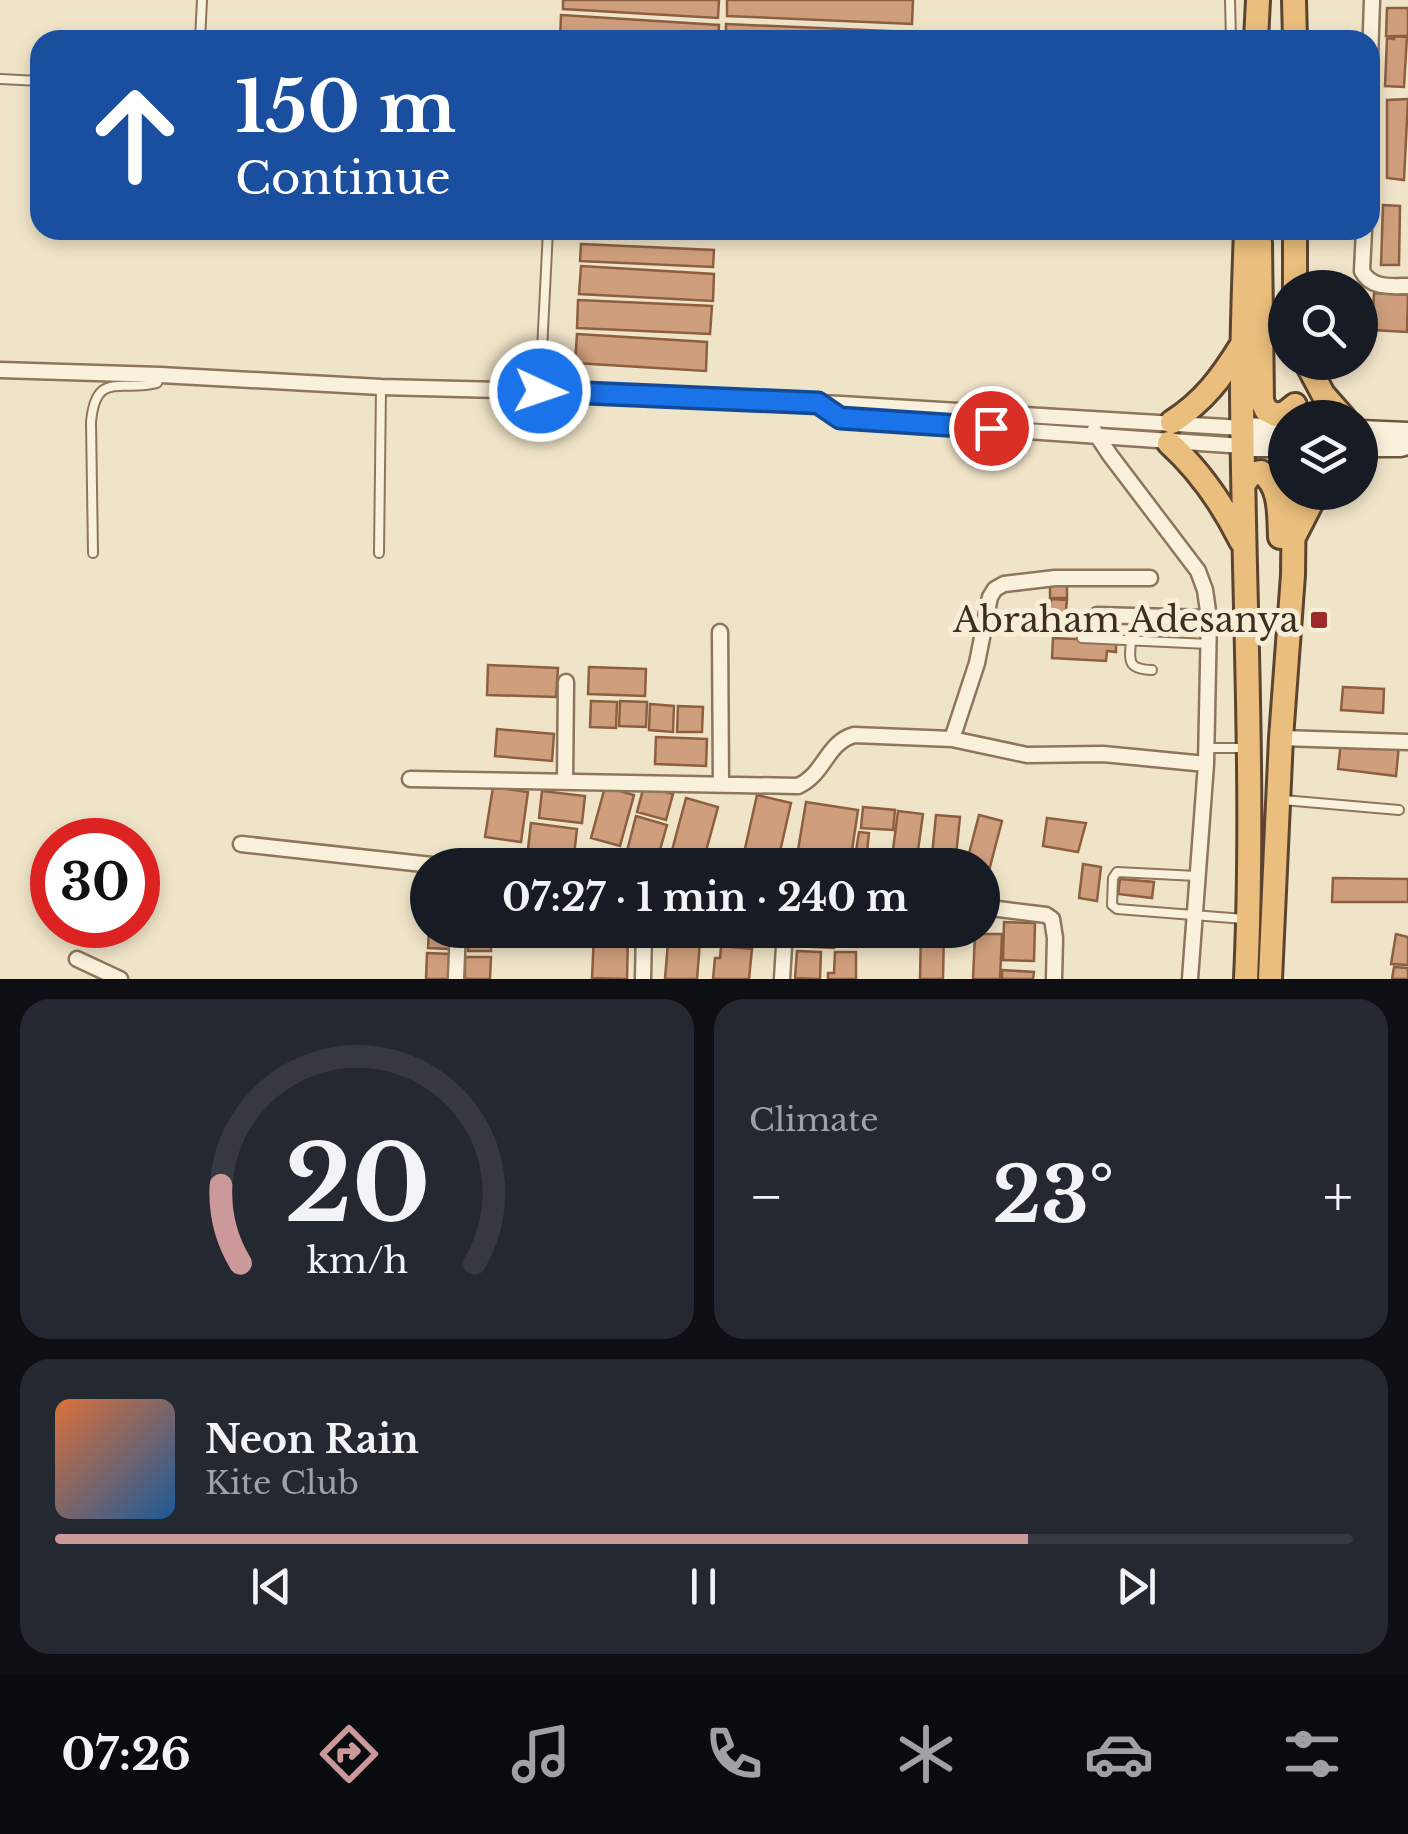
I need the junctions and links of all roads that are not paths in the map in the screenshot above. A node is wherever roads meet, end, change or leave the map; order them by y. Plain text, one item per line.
1 (202, 0) edge
2 (1230, 0) edge
3 (1258, 0) edge
4 (1294, 0) edge
5 (1372, 0) edge
6 (200, 30) edge
7 (1231, 30) edge
8 (1256, 30) edge
9 (1295, 30) edge
10 (1371, 30) edge
11 (0, 79) edge
12 (30, 80) edge
13 (548, 240) edge
14 (1246, 240) edge
15 (1258, 240) edge
16 (1294, 240) edge
17 (1364, 240) edge
18 (1295, 270) edge
19 (1408, 286) edge
20 (1242, 343) junction
21 (0, 370) edge
22 (160, 375) junction
23 (381, 388) junction
24 (540, 391) junction
25 (1268, 411) edge
26 (1094, 426) junction
27 (1170, 432) junction
28 (1378, 432) edge
29 (1268, 433) edge
30 (1408, 434) edge
31 (1243, 437) junction
32 (1268, 442) edge
33 (1408, 444) edge
34 (1378, 446) edge
35 (1244, 484) junction
36 (1294, 510) edge
37 (1308, 510) edge
38 (1293, 538) junction
39 (1245, 548) junction
40 (93, 553) dead end
41 (378, 553) dead end
42 (1150, 578) dead end
43 (1098, 616) dead end
44 (1209, 618) junction
45 (720, 632) dead end
46 (1082, 638) dead end
47 (1131, 641) junction
48 (1208, 644) junction
49 (1152, 670) dead end
50 (566, 682) dead end
51 (1285, 689) junction
52 (1282, 738) junction
53 (952, 739) junction
54 (1408, 742) edge
55 (1248, 748) junction
56 (1206, 756) junction
57 (410, 779) dead end
58 (565, 782) junction
59 (721, 783) junction
60 (1278, 800) junction
61 (1399, 810) dead end
62 (241, 844) dead end
63 (410, 863) edge
64 (1197, 876) junction
65 (1000, 909) edge
66 (1194, 916) junction
67 (1249, 919) junction
68 (457, 948) edge
69 (644, 948) edge
70 (784, 948) edge
71 (78, 958) dead end
72 (456, 978) edge
73 (120, 979) edge
74 (643, 979) edge
75 (782, 979) edge
76 (1054, 979) edge
77 (1190, 979) edge
78 (1246, 979) edge
79 (1270, 979) edge

1 - 6 lane
2 - 7 lane
3 - 8 highway
4 - 9 highway
5 - 10 street
11 - 12 lane
13 - 24 lane
14 - 20 highway
15 - 25 highway
16 - 18 highway
17 - 19 street
20 - 27 highway
20 - 31 highway
21 - 22 street
22 - 23 street
22 - 40 lane
23 - 24 street
23 - 41 lane
24 - 26 street
26 - 27 street
26 - 44 street
27 - 31 street
27 - 39 highway
28 - 30 main road
29 - 31 main road
31 - 32 main road
31 - 35 highway
33 - 34 main road
35 - 39 highway
35 - 51 highway
36 - 38 highway
37 - 38 highway
38 - 51 highway
39 - 55 highway
42 - 53 street
43 - 44 street
44 - 48 street
45 - 59 street
46 - 47 lane
47 - 48 lane
47 - 49 lane
48 - 56 street
50 - 58 street
51 - 52 highway
52 - 54 street
52 - 60 highway
53 - 56 street
53 - 59 street
55 - 56 lane
55 - 67 highway
56 - 64 street
57 - 58 street
58 - 59 street
60 - 61 lane
60 - 79 highway
62 - 63 street
64 - 66 street
64 - 66 lane
65 - 76 street
66 - 67 lane
66 - 77 street
67 - 78 highway
68 - 72 street
69 - 74 street
70 - 75 street
71 - 73 street

